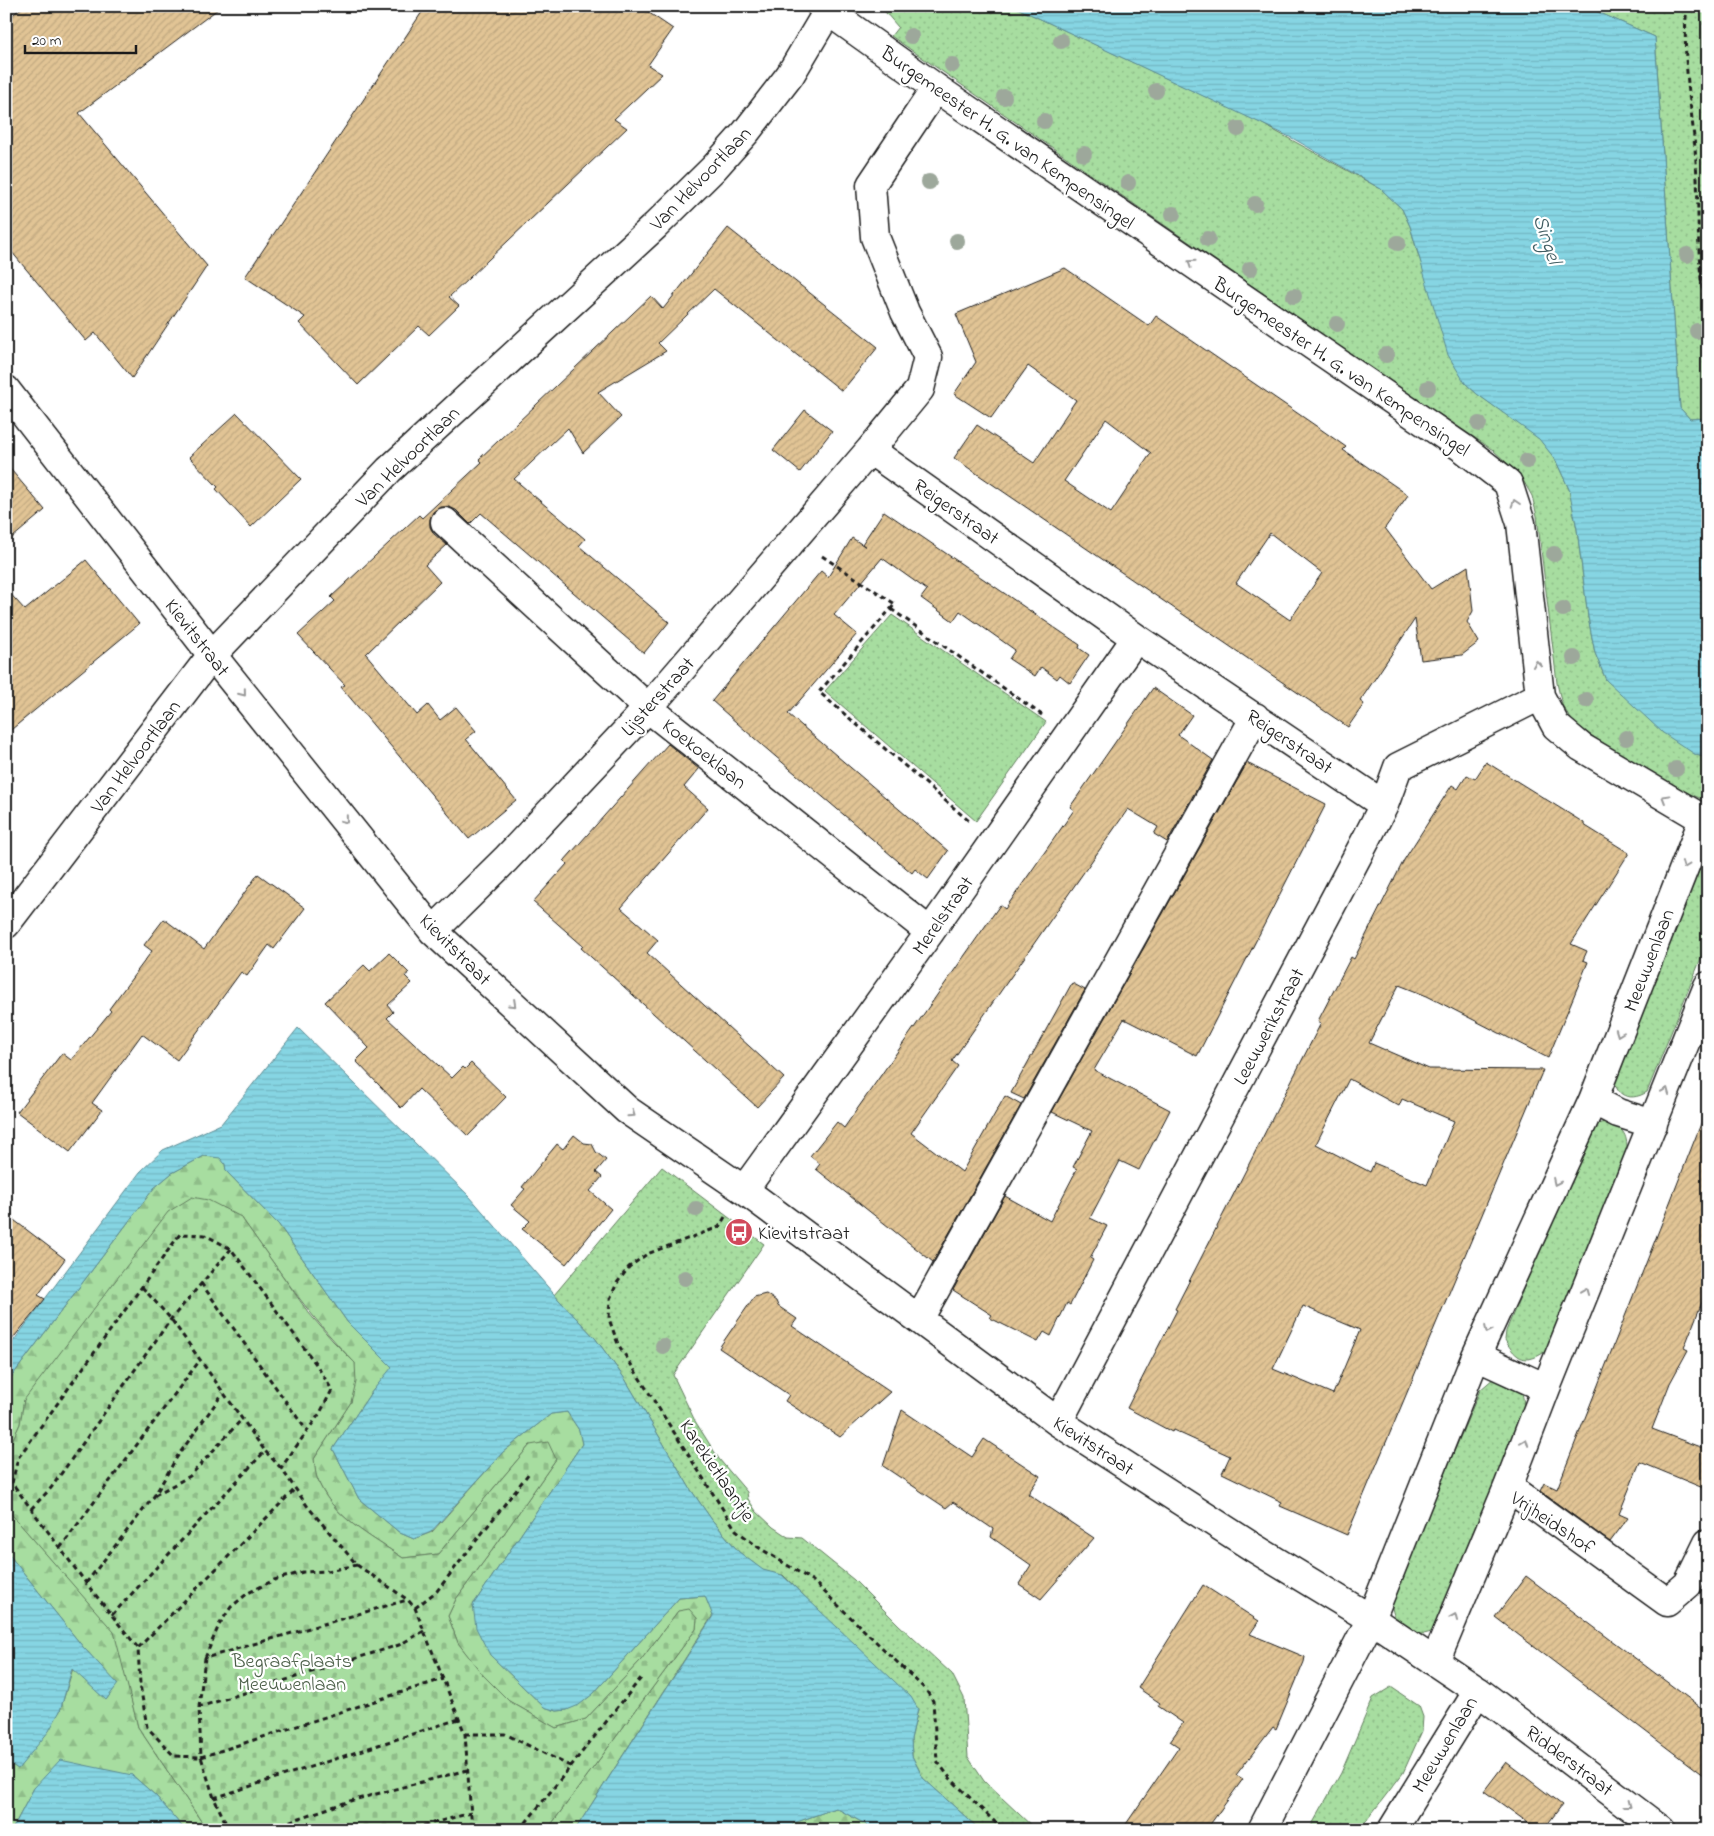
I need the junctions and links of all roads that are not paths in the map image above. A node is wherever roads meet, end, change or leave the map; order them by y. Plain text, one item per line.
1 (827, 8) edge
2 (936, 88) junction
3 (6, 390) edge
4 (870, 450) junction
5 (445, 522) dead end
6 (1136, 638) junction
7 (212, 655) junction
8 (1540, 696) junction
9 (648, 708) junction
10 (1255, 717) junction
11 (1384, 805) junction
12 (1705, 821) edge
13 (6, 924) edge
14 (433, 931) junction
15 (930, 932) junction
16 (1708, 986) edge
17 (1593, 1100) junction
18 (1653, 1124) junction
19 (744, 1190) junction
20 (918, 1319) junction
21 (1476, 1356) junction
22 (1546, 1388) junction
23 (1058, 1422) junction
24 (1508, 1487) junction
25 (1708, 1543) edge
26 (1371, 1619) junction
27 (1435, 1662) junction
28 (1478, 1691) junction
29 (1262, 1830) edge
30 (1392, 1830) edge
31 (1662, 1830) edge

1 - 2 street, Burgemeester H. G. van Kempensingel
1 - 7 street, Van Helvoortlaan
2 - 4 street
8 -> 2 street, Burgemeester H. G. van Kempensingel
3 - 7 street, Kievitstraat
4 - 6 street, Reigerstraat
4 - 9 street, Lijsterstraat
5 - 9 street, Koekoeklaan
6 - 10 street, Reigerstraat
6 - 15 street, Merelstraat
7 - 13 street, Van Helvoortlaan
7 -> 14 street, Kievitstraat
8 - 11 street, Leeuwerikstraat
12 -> 8 street, Burgemeester H. G. van Kempensingel
9 - 14 street, Lijsterstraat
9 - 15 street, Koekoeklaan
10 - 11 street, Reigerstraat
10 - 20 street
11 - 23 street, Leeuwerikstraat
12 -> 17 street, Meeuwenlaan
14 -> 19 street, Kievitstraat
15 - 19 street, Merelstraat
18 -> 16 street
17 - 18 street
17 -> 21 street, Meeuwenlaan
22 -> 18 street
19 - 20 street, Kievitstraat
20 - 23 street, Kievitstraat
21 - 22 street
21 - 26 street, Meeuwenlaan
24 -> 22 street
23 - 26 street, Kievitstraat
24 - 25 street, Vrijheidshof
27 -> 24 street, Vrijheidshof
26 - 27 street, Meeuwenlaan
26 - 29 street, Meeuwenlaan
27 - 28 street, Meeuwenlaan
28 - 30 street, Meeuwenlaan
28 -> 31 street, Ridderstraat

